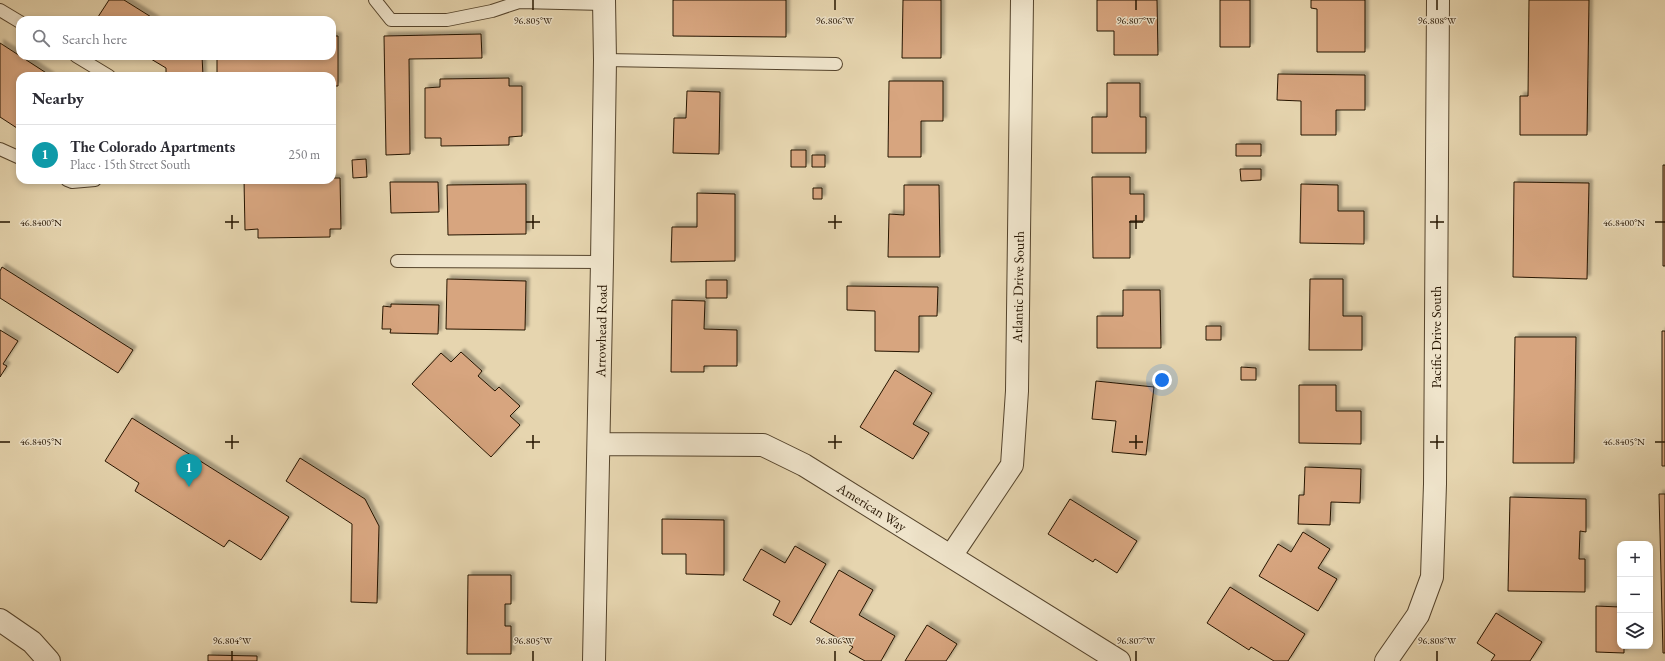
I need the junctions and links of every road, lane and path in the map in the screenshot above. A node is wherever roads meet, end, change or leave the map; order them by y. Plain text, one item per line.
1 (374, 0) edge
2 (1022, 0) edge
3 (1438, 0) edge
4 (604, 2) edge
5 (0, 10) edge
6 (16, 20) edge
7 (83, 60) edge
8 (605, 60) junction
9 (836, 64) dead end
10 (102, 72) edge
11 (0, 149) edge
12 (16, 156) edge
13 (397, 262) dead end
14 (602, 262) junction
15 (599, 444) junction
16 (951, 556) junction
17 (0, 620) edge
18 (49, 661) edge
19 (594, 661) edge
20 (1119, 661) edge
21 (1386, 661) edge

1 - 4 lane
2 - 16 street, Atlantic Drive South
3 - 21 street, Pacific Drive South
4 - 8 street, Arrowhead Road
5 - 6 lane
7 - 10 lane
8 - 9 lane
8 - 14 street, Arrowhead Road
11 - 12 lane
13 - 14 lane
14 - 15 street, Arrowhead Road
15 - 16 street, American Way
15 - 19 street, Arrowhead Road
16 - 20 street, American Way
17 - 18 street

